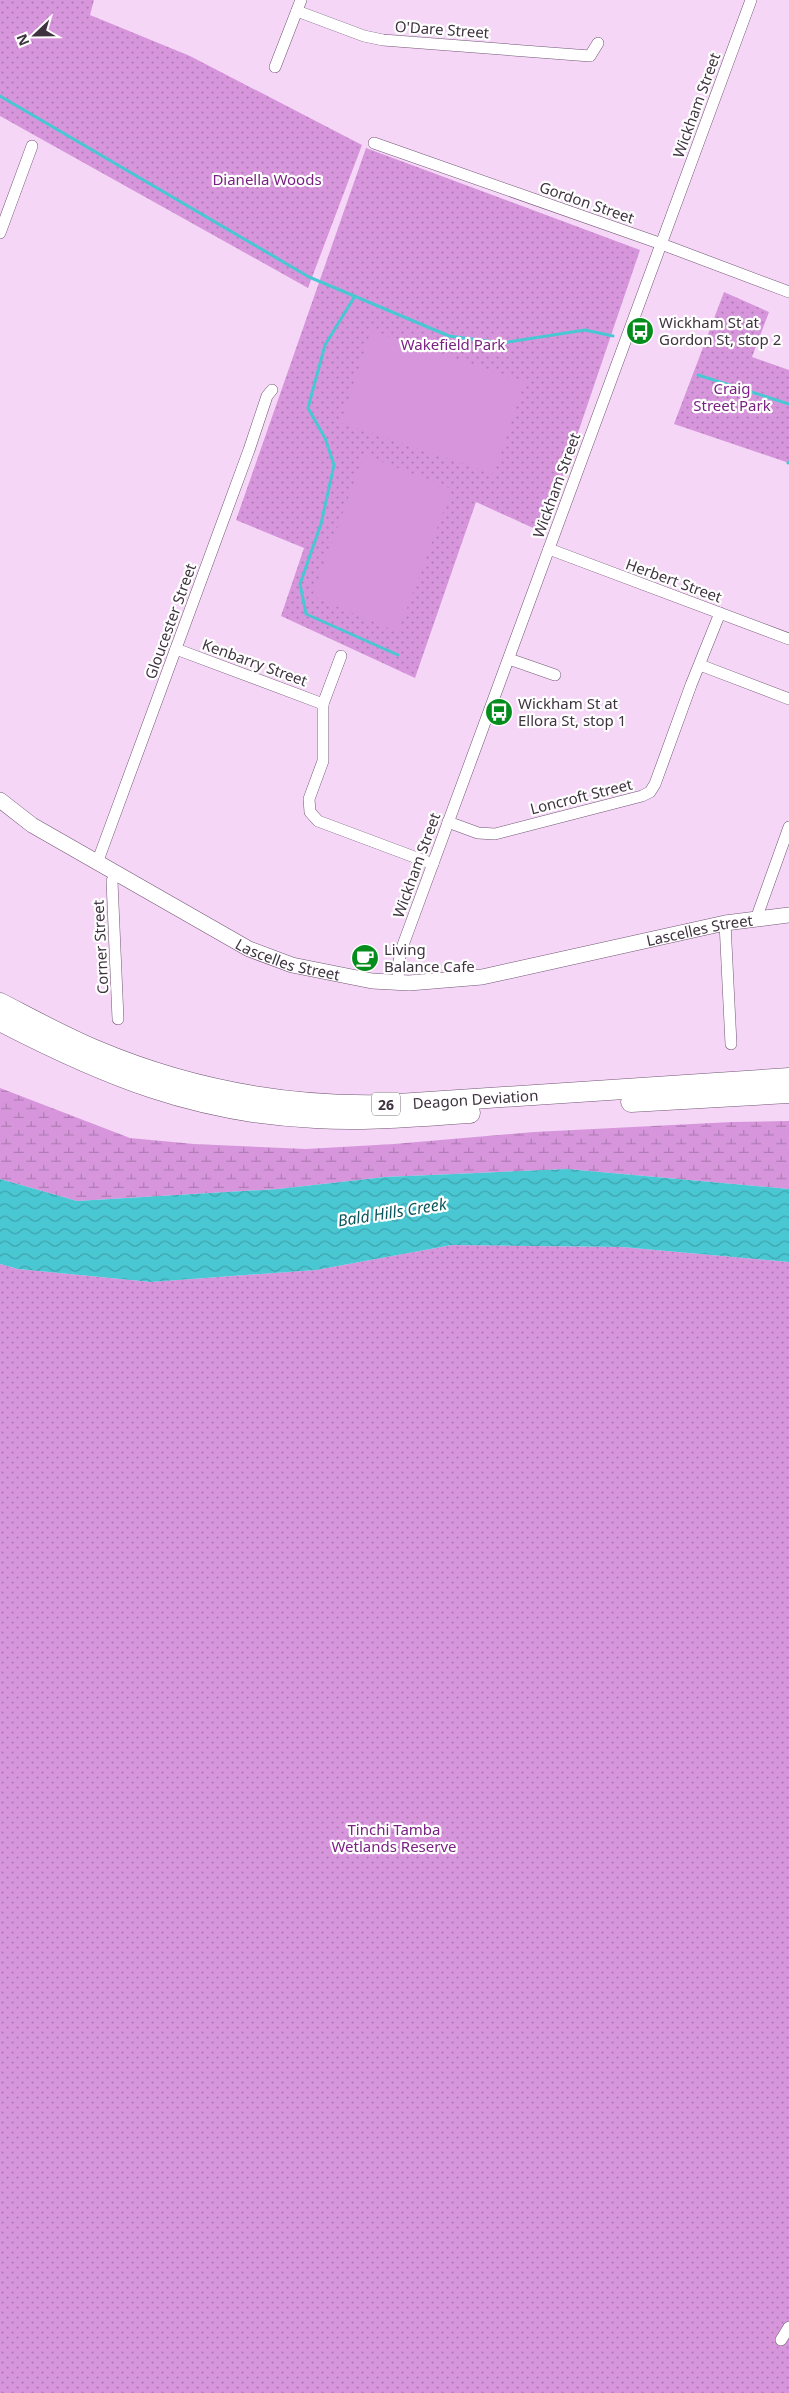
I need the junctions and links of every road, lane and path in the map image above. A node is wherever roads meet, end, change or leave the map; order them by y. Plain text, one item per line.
1 (751, 0) edge
2 (299, 5) edge
3 (598, 43) dead end
4 (275, 67) dead end
5 (374, 143) dead end
6 (32, 146) dead end
7 (0, 233) edge
8 (661, 245) junction
9 (789, 292) edge
10 (272, 390) dead end
11 (549, 549) junction
12 (720, 613) junction
13 (789, 639) edge
14 (176, 649) junction
15 (341, 656) dead end
16 (509, 659) junction
17 (700, 665) junction
18 (555, 674) dead end
19 (789, 699) edge
20 (323, 704) junction
21 (0, 800) edge
22 (448, 822) junction
23 (789, 827) edge
24 (97, 862) junction
25 (433, 864) junction
26 (116, 874) junction
27 (789, 916) edge
28 (756, 919) junction
29 (725, 923) junction
30 (398, 983) junction
31 (0, 1003) edge
32 (118, 1019) dead end
33 (0, 1021) edge
34 (730, 1044) dead end
35 (789, 1078) edge
36 (789, 1093) edge
37 (789, 2327) edge
38 (781, 2340) dead end

1 - 8 street, Wickham Street
2 - 3 street, O'Dare Street
2 - 4 street
5 - 8 street, Gordon Street
6 - 7 street
8 - 9 street, Gordon Street
8 - 11 street, Wickham Street
10 - 14 street, Gloucester Street
11 - 12 street, Herbert Street
11 - 16 street, Wickham Street
12 - 13 street, Herbert Street
12 - 17 street, Loncroft Street
14 - 20 street, Kenbarry Street
14 - 24 street, Gloucester Street
15 - 20 street, Kenbarry Street
16 - 18 street
16 - 22 street, Wickham Street
17 - 19 street
17 - 22 street, Loncroft Street
20 - 25 street, Kenbarry Street
21 - 24 street, Lascelles Street
22 - 25 street, Wickham Street
23 - 28 street
24 - 26 street, Lascelles Street
25 - 30 street, Wickham Street
26 - 30 street, Lascelles Street
26 - 32 street, Corner Street
27 - 28 street, Lascelles Street
28 - 29 street, Lascelles Street
29 - 30 street, Lascelles Street
29 - 34 street
31 - 35 highway, Deagon Deviation / 26
33 - 36 highway, Deagon Deviation / 26
37 - 38 street

